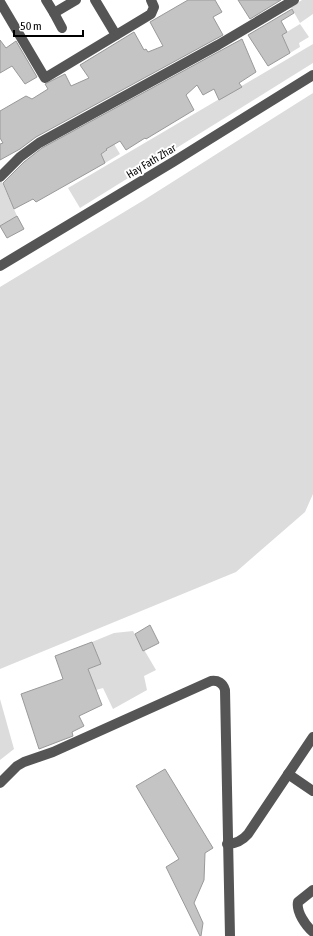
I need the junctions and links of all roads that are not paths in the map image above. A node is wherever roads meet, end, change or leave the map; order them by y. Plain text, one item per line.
1 (46, 0) edge
2 (76, 0) edge
3 (95, 0) edge
4 (151, 0) edge
5 (294, 0) edge
6 (0, 2) edge
7 (54, 13) junction
8 (62, 28) dead end
9 (116, 36) junction
10 (313, 74) edge
11 (0, 177) edge
12 (0, 266) edge
13 (313, 737) edge
14 (288, 774) junction
15 (0, 783) edge
16 (313, 791) edge
17 (227, 844) junction
18 (313, 890) edge
19 (313, 932) edge
20 (230, 936) edge

1 - 7 street
2 - 7 street
3 - 9 street
4 - 9 street
5 - 11 street
6 - 9 street
7 - 8 street
10 - 12 street, Hay Fath Zhar
13 - 14 street
14 - 16 street
14 - 17 street
15 - 17 street
17 - 20 street
18 - 19 street

